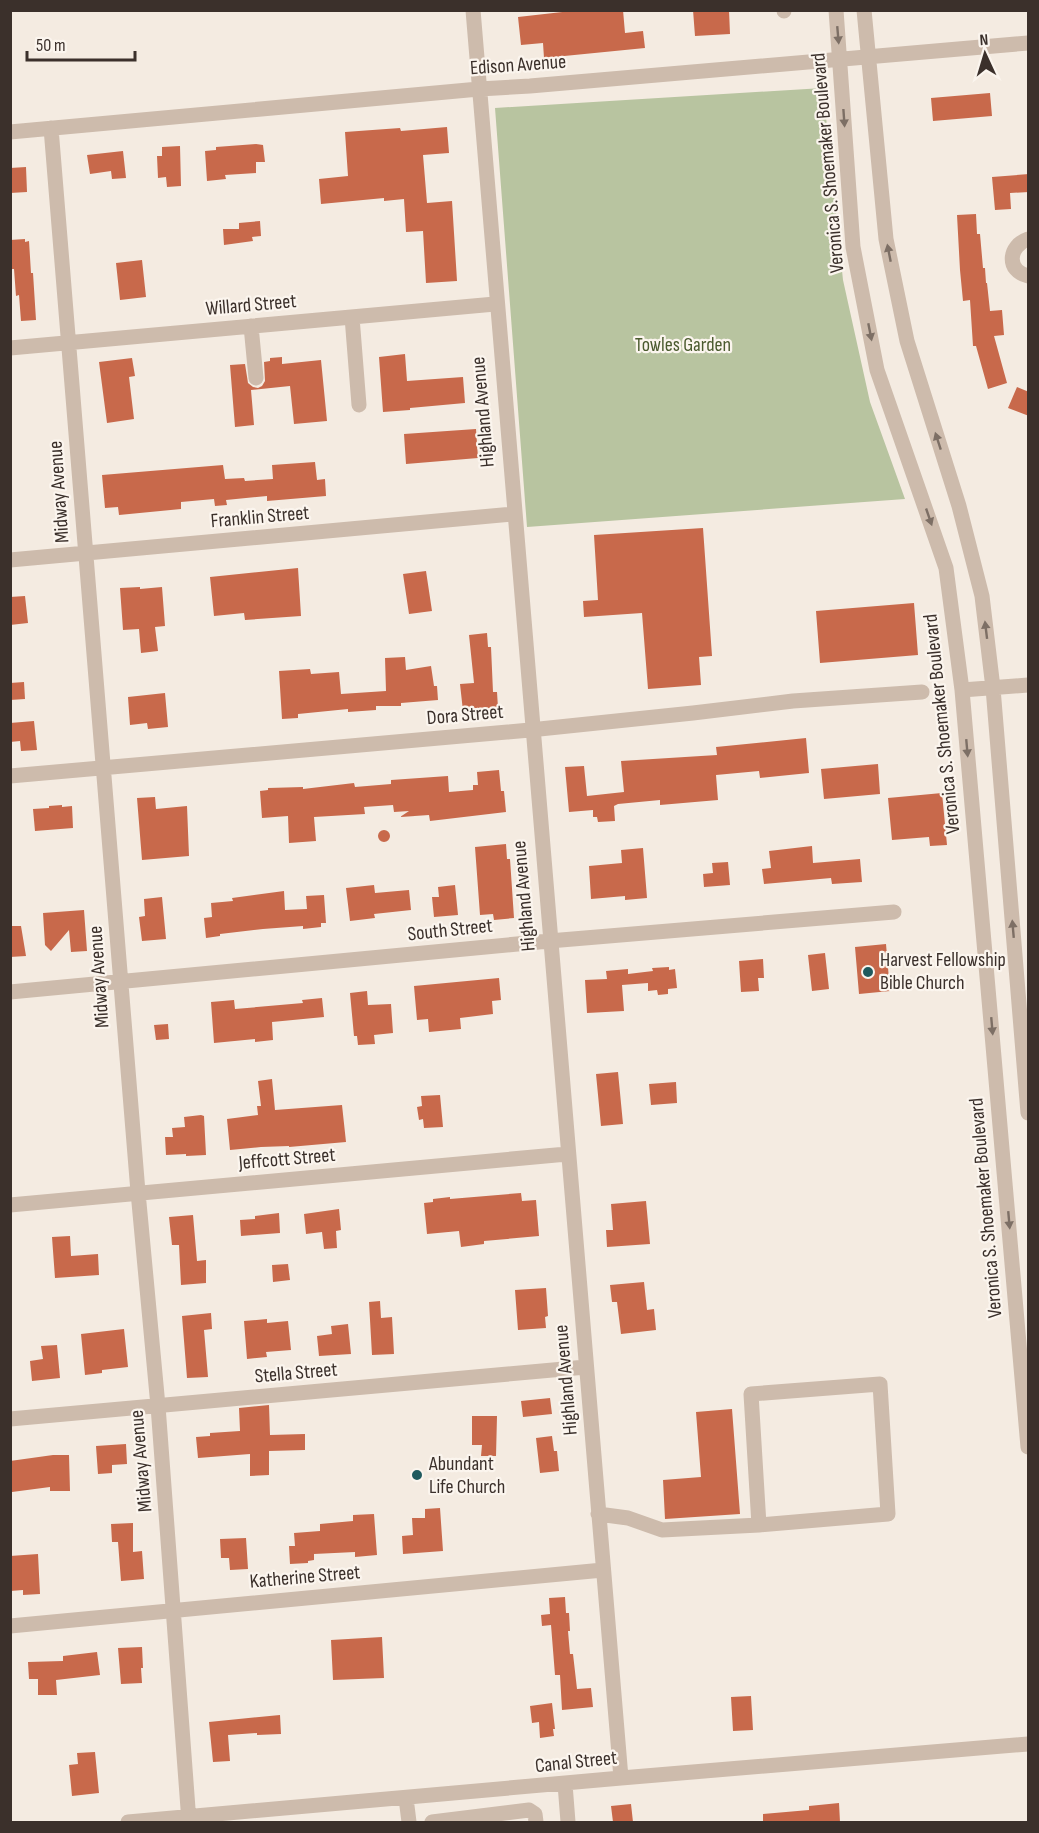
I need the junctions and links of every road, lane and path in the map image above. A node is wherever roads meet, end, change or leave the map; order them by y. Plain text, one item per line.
1 (473, 10) edge
2 (836, 10) edge
3 (864, 10) edge
4 (1029, 43) edge
5 (868, 57) junction
6 (840, 59) junction
7 (479, 88) junction
8 (51, 128) junction
9 (10, 132) edge
10 (1029, 239) edge
11 (1029, 276) edge
12 (495, 304) junction
13 (352, 317) junction
14 (251, 326) junction
15 (69, 343) junction
16 (10, 348) edge
17 (256, 378) dead end
18 (359, 405) dead end
19 (513, 514) junction
20 (85, 554) junction
21 (10, 560) edge
22 (1029, 685) edge
23 (993, 688) junction
24 (962, 690) junction
25 (922, 692) dead end
26 (530, 730) junction
27 (103, 767) junction
28 (10, 776) edge
29 (894, 912) dead end
30 (549, 941) junction
31 (120, 982) junction
32 (10, 992) edge
33 (1029, 1113) edge
34 (567, 1154) junction
35 (138, 1192) junction
36 (10, 1205) edge
37 (586, 1367) junction
38 (158, 1406) junction
39 (10, 1419) edge
40 (1029, 1447) edge
41 (598, 1514) junction
42 (759, 1525) junction
43 (603, 1570) junction
44 (174, 1611) junction
45 (10, 1626) edge
46 (1029, 1744) edge
47 (621, 1778) junction
48 (565, 1784) junction
49 (406, 1798) junction
50 (188, 1820) edge
51 (128, 1822) edge
52 (409, 1822) edge
53 (432, 1822) edge
54 (536, 1822) edge
55 (568, 1822) edge

1 - 7 street, Highland Avenue
2 -> 6 street, Veronica S. Shoemaker Boulevard
3 - 5 street
4 - 5 street, Edison Avenue
5 - 6 street, Edison Avenue
23 -> 5 street
6 - 7 street, Edison Avenue
6 -> 24 street, Veronica S. Shoemaker Boulevard
7 - 8 street, Edison Avenue
7 - 12 street, Highland Avenue
8 - 9 street, Edison Avenue
8 - 15 street, Midway Avenue
10 - 11 street
12 - 13 street, Willard Street
12 - 19 street, Highland Avenue
13 - 14 street, Willard Street
13 - 18 street
14 - 15 street, Willard Street
14 - 17 street
15 - 16 street, Willard Street
15 - 20 street, Midway Avenue
19 - 20 street, Franklin Street
19 - 26 street, Highland Avenue
20 - 21 street, Franklin Street
20 - 27 street, Midway Avenue
22 - 23 street
23 - 24 street
33 -> 23 street
24 -> 40 street, Veronica S. Shoemaker Boulevard
25 - 26 street, Dora Street
26 - 27 street, Dora Street
26 - 30 street, Highland Avenue
27 - 28 street, Dora Street
27 - 31 street, Midway Avenue
29 - 30 street, South Street
30 - 31 street, South Street
30 - 34 street, Highland Avenue
31 - 32 street, South Street
31 - 35 street, Midway Avenue
34 - 35 street, Jeffcott Street
34 - 37 street, Highland Avenue
35 - 36 street, Jeffcott Street
35 - 38 street, Midway Avenue
37 - 38 street, Stella Street
37 - 41 street, Highland Avenue
38 - 39 street, Stella Street
38 - 44 street, Midway Avenue
41 - 42 street
41 - 43 street, Highland Avenue
42 - 42 street
43 - 44 street, Katherine Street
43 - 47 street, Highland Avenue
44 - 45 street, Katherine Street
44 - 50 street, Midway Avenue
46 - 47 street, Canal Street
47 - 48 street, Canal Street
48 - 49 street, Canal Street
48 - 55 street
49 - 50 street, Canal Street
49 - 52 street
50 - 51 street, Canal Street
53 - 54 street

